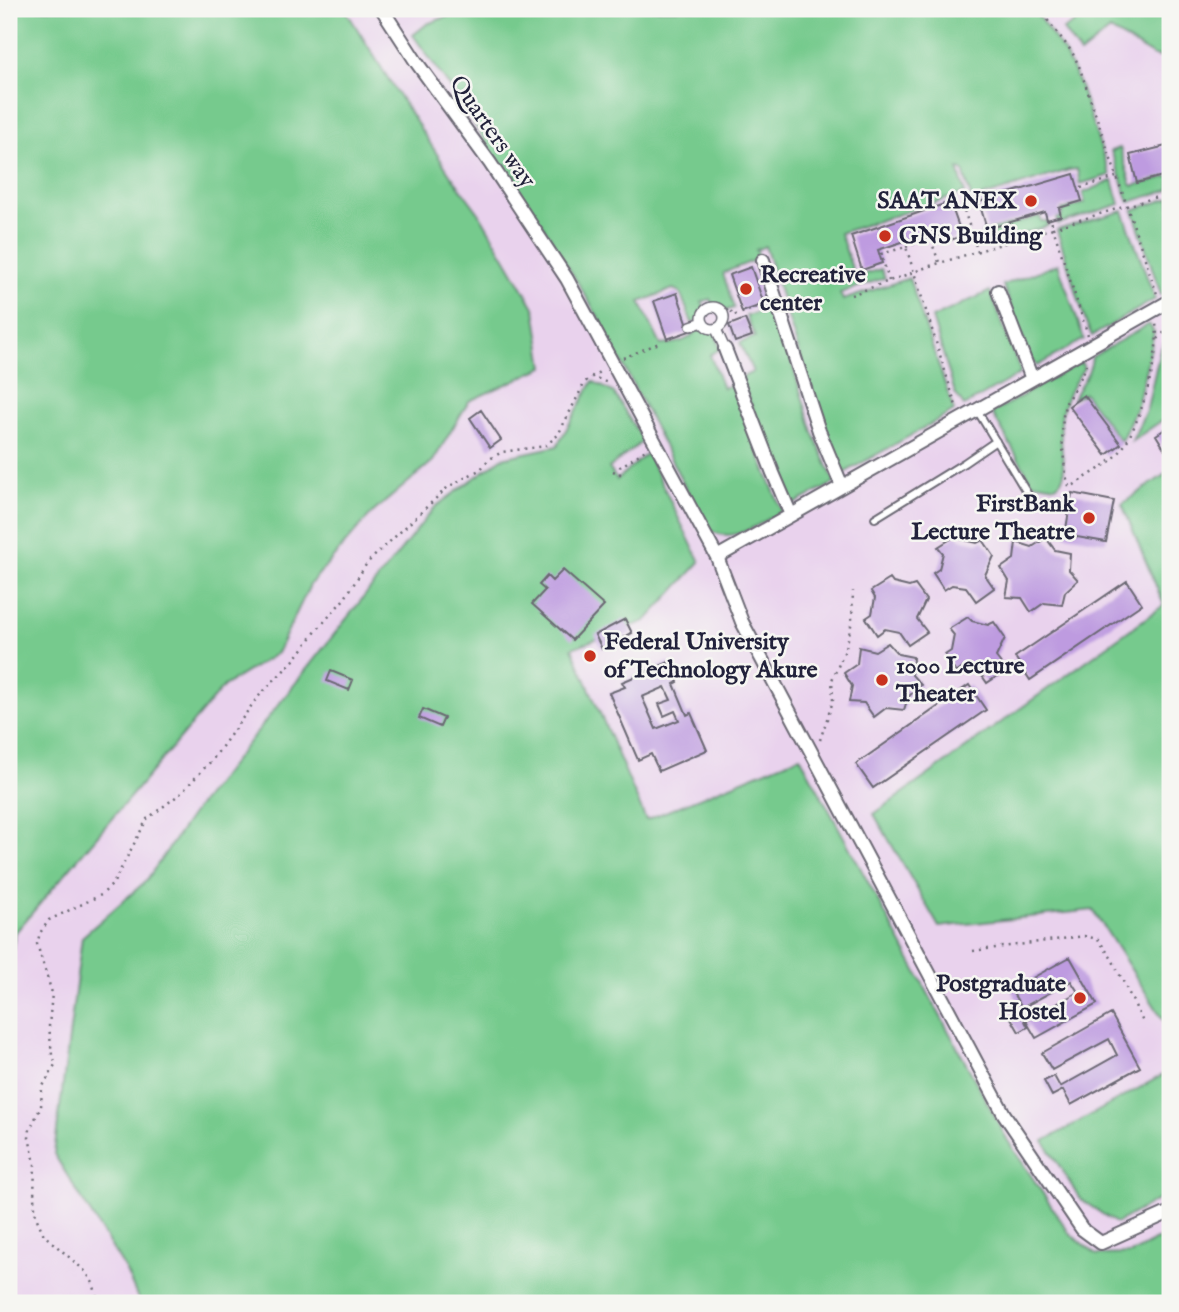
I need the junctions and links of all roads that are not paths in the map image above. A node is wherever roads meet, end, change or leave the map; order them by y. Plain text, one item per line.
1 (382, 9) edge
2 (763, 260) dead end
3 (998, 291) dead end
4 (1162, 306) edge
5 (703, 322) junction
6 (691, 326) dead end
7 (716, 328) junction
8 (725, 349) joint
9 (1032, 379) junction
10 (977, 410) junction
11 (996, 441) junction
12 (842, 486) junction
13 (1030, 498) dead end
14 (791, 514) junction
15 (875, 518) dead end
16 (716, 557) junction
17 (1170, 1212) edge

1 - 16 street, Quarters way
2 - 12 street
3 - 9 street
4 - 9 street
5 - 6 street
5 - 7 street
5 - 7 street
7 - 8 street
8 - 14 street
9 - 10 street
10 - 11 lane
10 - 12 street
11 - 13 lane
11 - 15 lane
12 - 14 street
14 - 16 street
16 - 17 street, Quarters way

